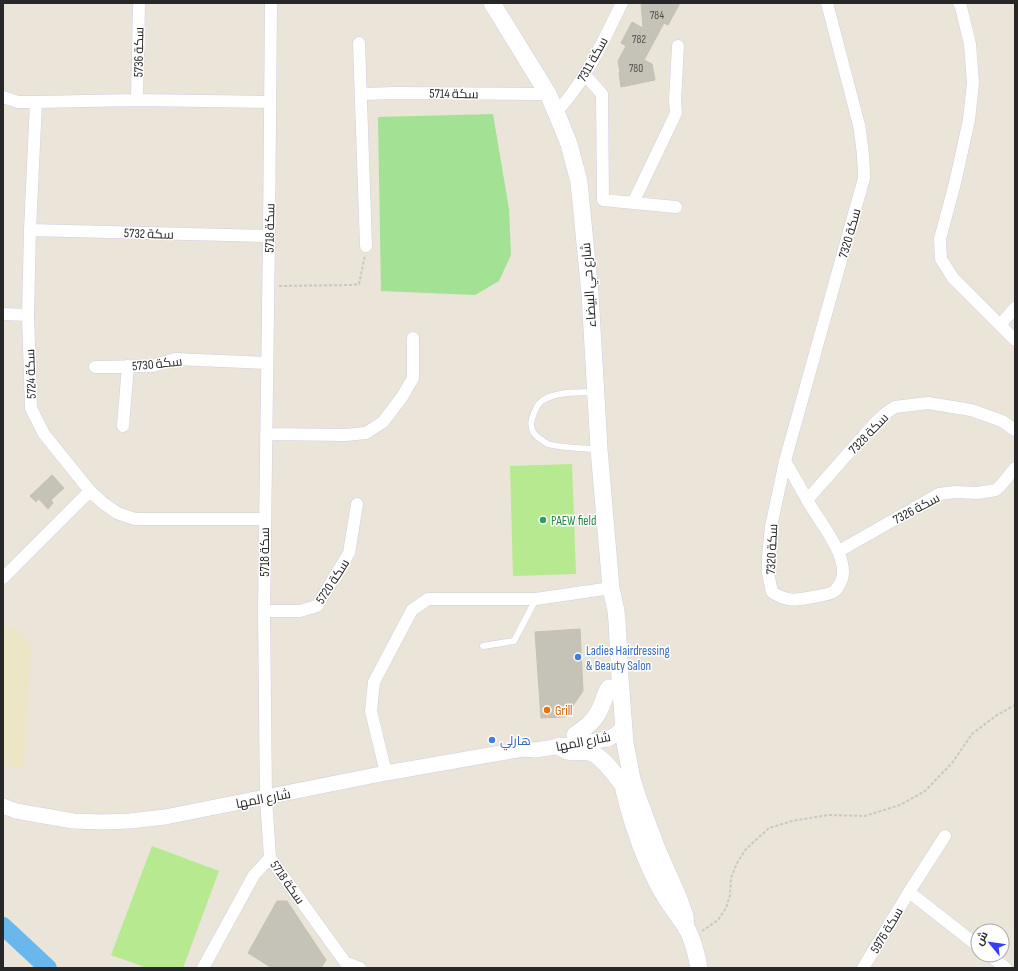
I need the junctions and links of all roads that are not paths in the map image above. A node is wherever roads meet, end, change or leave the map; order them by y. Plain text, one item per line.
1 (139, 3) edge
2 (270, 3) edge
3 (492, 3) edge
4 (622, 3) edge
5 (827, 3) edge
6 (960, 3) edge
7 (359, 43) dead end
8 (678, 46) dead end
9 (585, 75) junction
10 (361, 94) junction
11 (548, 94) junction
12 (3, 97) edge
13 (137, 100) junction
14 (36, 102) junction
15 (270, 102) junction
16 (556, 112) junction
17 (633, 203) junction
18 (676, 207) dead end
19 (30, 230) junction
20 (269, 236) junction
21 (366, 246) road end
22 (1015, 308) edge
23 (3, 314) edge
24 (28, 314) junction
25 (1000, 325) junction
26 (413, 338) dead end
27 (1015, 340) edge
28 (267, 363) junction
29 (128, 366) junction
30 (95, 367) dead end
31 (595, 392) junction
32 (123, 426) dead end
33 (1015, 430) edge
34 (266, 434) junction
35 (598, 449) junction
36 (785, 461) junction
37 (1015, 468) edge
38 (90, 491) junction
39 (807, 500) junction
40 (357, 504) dead end
41 (265, 519) junction
42 (839, 551) junction
43 (3, 578) edge
44 (611, 588) junction
45 (536, 599) junction
46 (264, 611) junction
47 (483, 646) dead end
48 (609, 688) junction
49 (619, 734) junction
50 (575, 735) junction
51 (559, 746) junction
52 (522, 749) junction
53 (386, 773) junction
54 (623, 785) junction
55 (266, 798) junction
56 (3, 806) edge
57 (945, 836) dead end
58 (270, 858) junction
59 (909, 892) junction
60 (688, 933) junction
61 (970, 940) edge
62 (343, 965) edge
63 (203, 968) edge
64 (360, 968) edge
65 (700, 968) edge
66 (863, 968) edge

1 - 13 street, سكة 5736
2 - 15 street, سكة 5718
3 - 11 main road, شارع حي البيضاء
4 - 9 street, سكة 7311
5 - 36 street, سكة 7320
6 - 25 street
7 - 10 street
8 - 17 street
9 - 16 street, سكة 7311
9 - 17 street
10 - 11 street, سكة 5714
10 - 21 street
11 - 16 main road, شارع حي البيضاء
12 - 14 street
13 - 14 street
13 - 15 street
14 - 19 street, سكة 5724
15 - 20 street, سكة 5718
16 - 31 main road, شارع حي البيضاء
17 - 18 street
19 - 20 street, سكة 5732
19 - 24 street, سكة 5724
20 - 28 street, سكة 5718
22 - 25 street
23 - 24 street
24 - 38 street, سكة 5724
25 - 27 street
26 - 34 street
28 - 29 street, سكة 5730
28 - 34 street, سكة 5718
29 - 30 street, سكة 5730
29 - 32 street
31 - 35 main road, شارع حي البيضاء
31 - 35 lane
33 - 39 street, سكة 7328
34 - 41 street, سكة 5718
35 - 44 main road, شارع حي البيضاء
36 - 39 street, سكة 7320
36 - 42 street, سكة 7320
37 - 42 street, سكة 7326
38 - 41 street, سكة 5724
38 - 43 street
39 - 42 street, سكة 7320
40 - 46 street, سكة 5720
41 - 46 street, سكة 5718
44 - 45 street
44 - 48 main road
44 - 49 main road
45 - 47 lane
45 - 53 street
46 - 55 street, سكة 5718
48 - 49 main road
48 - 50 main road
49 - 50 street, شارع المها
49 - 51 street, شارع المها
49 - 54 main road
49 - 60 main road
50 - 52 street, شارع المها
51 - 52 street, شارع المها
51 - 54 main road
52 - 53 street, شارع المها
53 - 55 street, شارع المها
54 - 60 main road
55 - 56 street, شارع المها
55 - 58 street, سكة 5718
57 - 59 street, سكة 5976
58 - 62 street, سكة 5718
58 - 63 street
59 - 61 street, سكة 5976
59 - 66 street, سكة 5976
60 - 65 main road
62 - 64 street, سكة 5718

